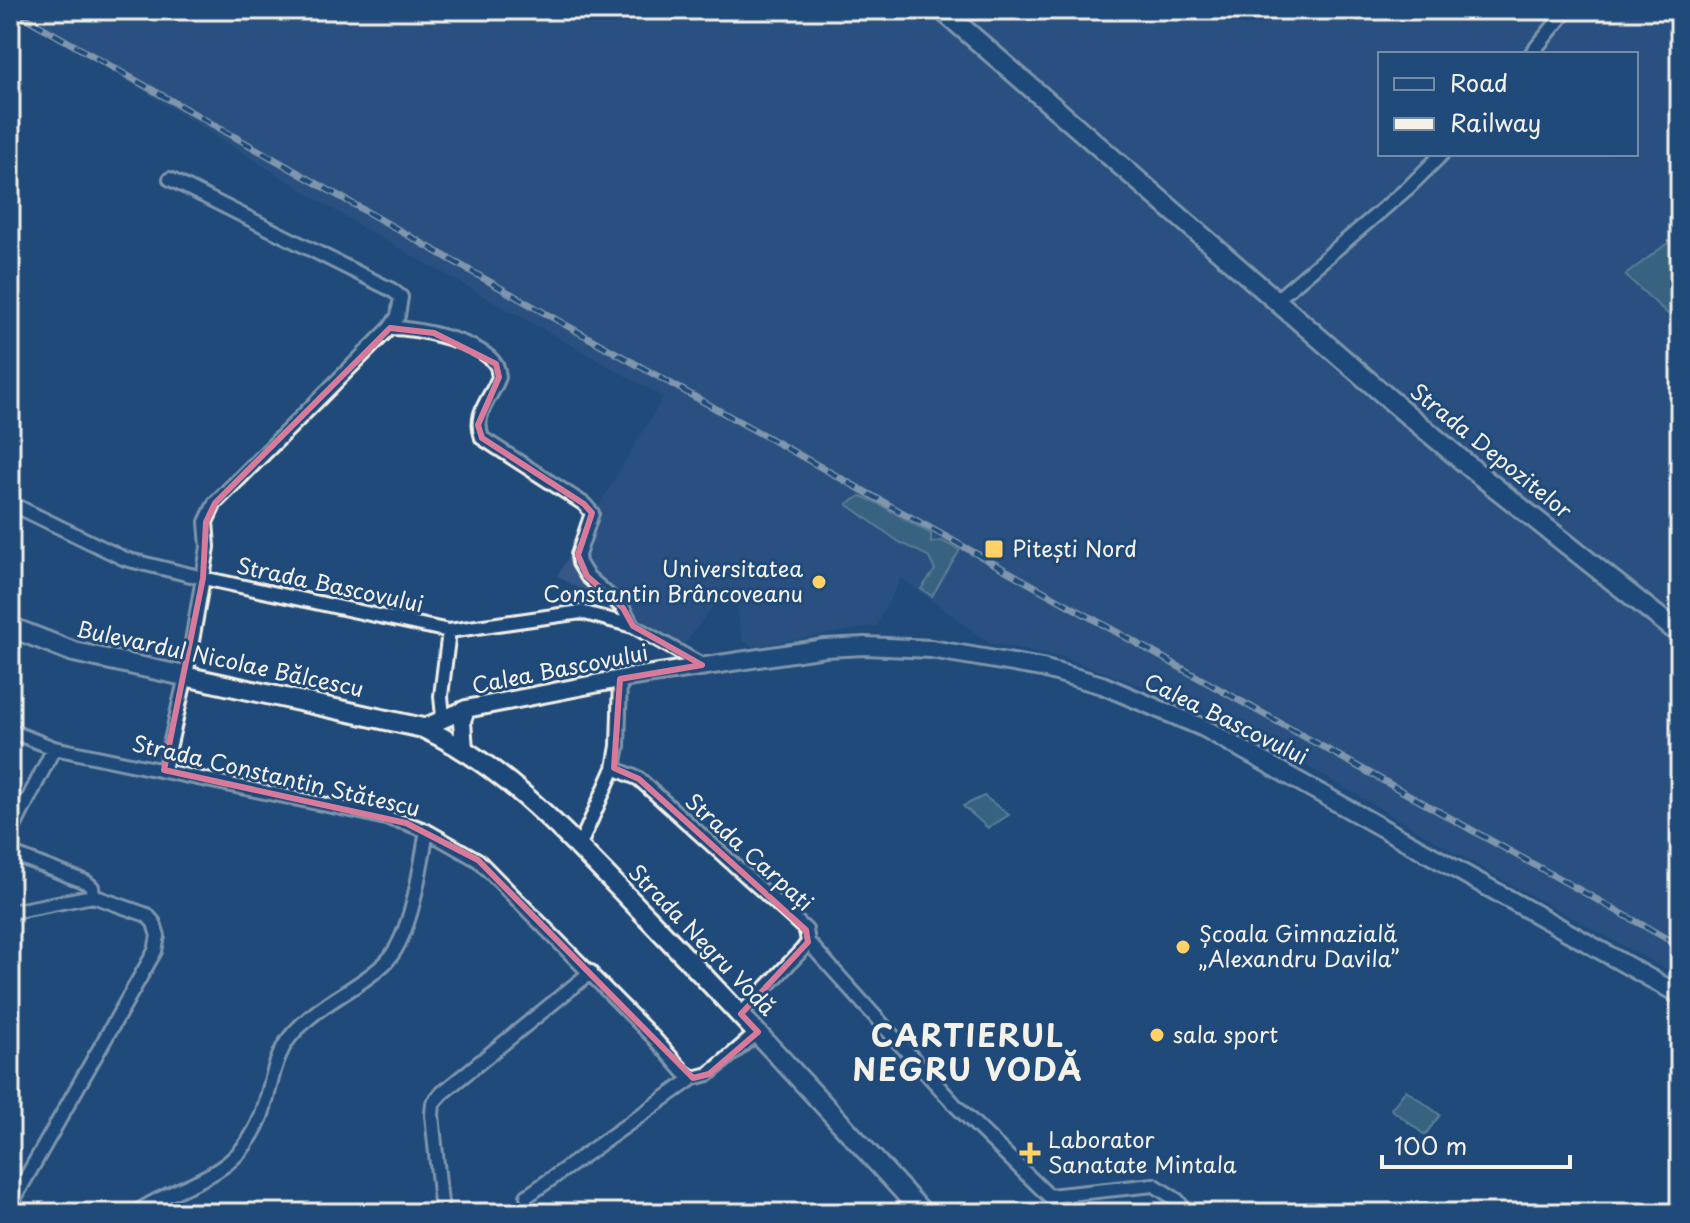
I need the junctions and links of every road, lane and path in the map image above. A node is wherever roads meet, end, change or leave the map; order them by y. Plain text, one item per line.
1 (942, 10) edge
2 (1567, 10) edge
3 (1533, 52) edge
4 (1440, 156) edge
5 (170, 179) dead end
6 (1275, 301) junction
7 (390, 328) junction
8 (10, 503) edge
9 (203, 578) junction
10 (633, 626) junction
11 (10, 627) edge
12 (449, 631) junction
13 (1680, 634) edge
14 (702, 665) junction
15 (186, 676) junction
16 (620, 679) junction
17 (466, 709) junction
18 (443, 717) junction
19 (423, 728) junction
20 (10, 731) edge
21 (54, 748) junction
22 (464, 750) junction
23 (614, 768) junction
24 (164, 770) junction
25 (427, 831) junction
26 (10, 835) edge
27 (579, 847) junction
28 (10, 853) edge
29 (93, 896) junction
30 (10, 915) edge
31 (808, 942) junction
32 (591, 972) junction
33 (1680, 995) edge
34 (741, 1014) junction
35 (758, 1032) junction
36 (693, 1078) junction
37 (527, 1196) dead end
38 (10, 1206) edge
39 (135, 1213) edge
40 (442, 1213) edge
41 (923, 1213) edge
42 (1187, 1213) edge

1 - 6 main road, Strada Depozitelor
2 - 3 street
4 - 6 street
5 - 7 street
6 - 13 main road, Strada Depozitelor
7 - 9 street
7 - 10 street
8 - 9 street, Strada Bascovului
9 - 12 street, Strada Bascovului
9 - 15 street
10 - 12 street, Strada Bascovului
10 - 14 street, Strada Bascovului
11 - 15 main road, Bulevardul Nicolae Bălcescu
12 - 18 street, Strada Bascovului
14 - 16 street, Calea Bascovului
14 - 33 street, Calea Bascovului
15 - 19 main road, Bulevardul Nicolae Bălcescu
15 - 24 street
16 - 17 street, Calea Bascovului
16 - 23 street
17 - 18 street, Calea Bascovului
17 - 22 street
18 - 19 street, Calea Bascovului
19 - 22 main road, Strada Negru Vodă
20 - 21 street, Strada Constantin Stătescu
21 - 24 street, Strada Constantin Stătescu
21 - 26 street
22 - 27 main road, Strada Negru Vodă
23 - 27 street
23 - 31 street, Strada Carpați
24 - 25 street, Strada Constantin Stătescu
25 - 32 street, Strada Constantin Stătescu
25 - 39 street
27 - 34 main road, Strada Negru Vodă
28 - 29 street
29 - 30 street
29 - 38 street
31 - 34 street, Strada Carpați
31 - 42 street
32 - 36 street, Strada Constantin Stătescu
32 - 40 street
34 - 35 main road, Strada Negru Vodă
35 - 36 street
35 - 41 main road, Strada Negru Vodă
36 - 37 street

